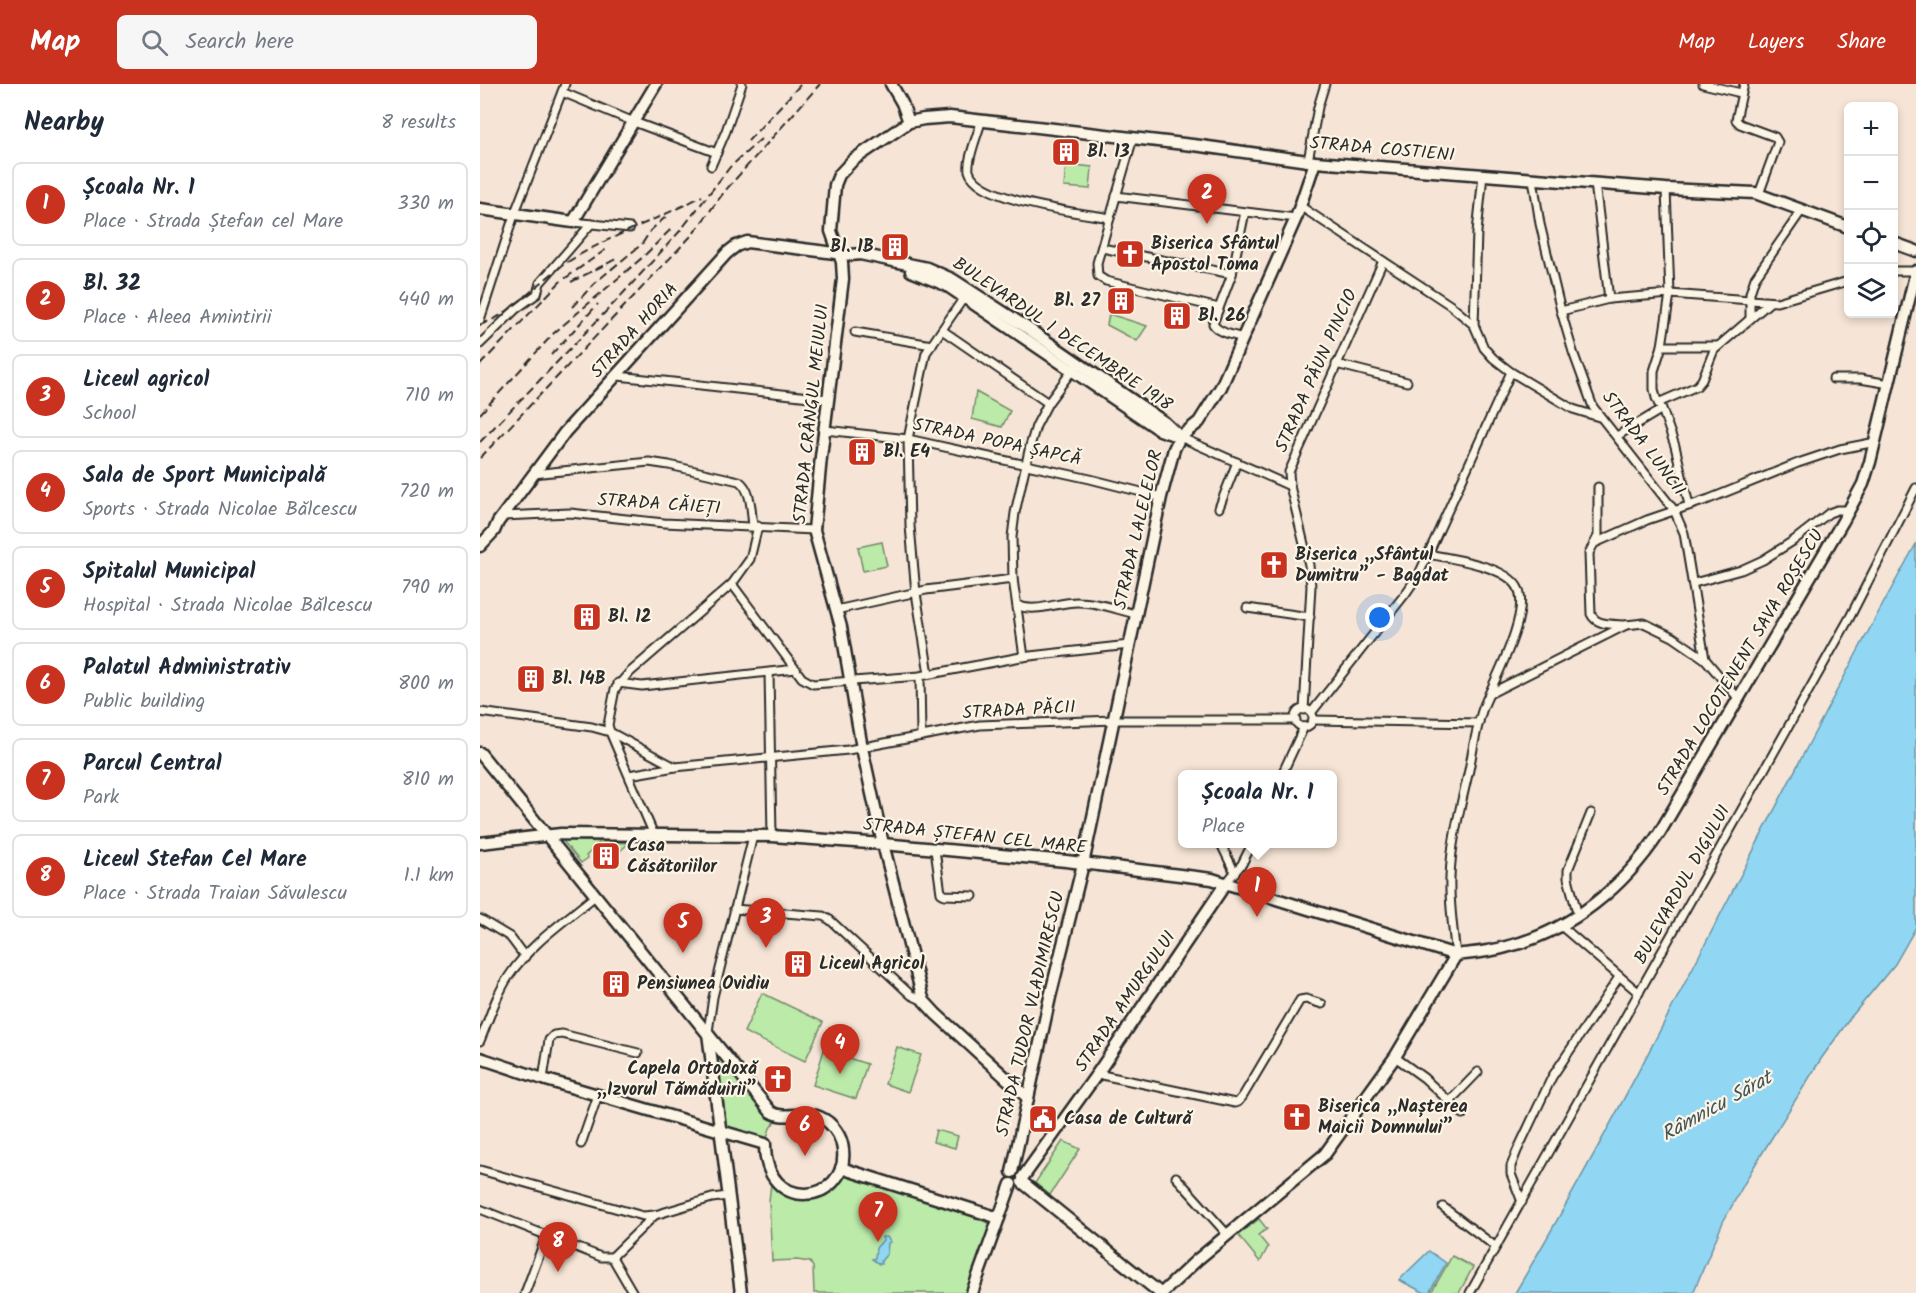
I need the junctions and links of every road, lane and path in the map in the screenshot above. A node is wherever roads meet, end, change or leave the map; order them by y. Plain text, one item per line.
1 (656, 84) edge
2 (742, 84) edge
3 (891, 84) edge
4 (1325, 84) edge
5 (1703, 84) edge
6 (1744, 84) edge
7 (564, 88) edge
8 (1741, 93) junction
9 (634, 122) junction
10 (909, 122) junction
11 (981, 122) junction
12 (1133, 138) junction
13 (717, 153) junction
14 (1311, 162) junction
15 (711, 166) dead end
16 (1483, 175) junction
17 (1533, 179) junction
18 (1595, 183) junction
19 (1666, 189) junction
20 (1759, 194) junction
21 (1116, 196) junction
22 (1300, 206) junction
23 (480, 209) edge
24 (1802, 210) junction
25 (1245, 212) junction
26 (514, 215) junction
27 (1110, 218) junction
28 (1296, 218) junction
29 (573, 222) junction
30 (591, 224) junction
31 (1844, 226) edge
32 (630, 228) dead end
33 (1898, 245) edge
34 (1102, 248) junction
35 (1916, 251) edge
36 (838, 253) junction
37 (1383, 261) junction
38 (1898, 271) edge
39 (1916, 271) edge
40 (1232, 274) junction
41 (1844, 282) edge
42 (967, 293) junction
43 (1670, 294) junction
44 (1609, 299) junction
45 (1750, 300) junction
46 (1770, 302) junction
47 (1219, 308) junction
48 (1561, 311) junction
49 (1750, 318) junction
50 (480, 320) edge
51 (1474, 325) junction
52 (942, 330) junction
53 (855, 332) dead end
54 (1243, 338) junction
55 (480, 344) edge
56 (932, 345) junction
57 (1662, 346) junction
58 (1718, 346) junction
59 (1336, 364) junction
60 (1075, 367) junction
61 (1511, 372) junction
62 (618, 376) junction
63 (1833, 379) dead end
64 (1407, 382) dead end
65 (1890, 384) junction
66 (828, 399) junction
67 (1048, 403) junction
68 (1660, 406) junction
69 (1599, 418) junction
70 (825, 430) junction
71 (1180, 436) junction
72 (1617, 436) junction
73 (908, 438) junction
74 (1876, 442) junction
75 (1237, 462) junction
76 (1025, 465) junction
77 (533, 474) junction
78 (1290, 486) junction
79 (1598, 487) dead end
80 (1916, 488) edge
81 (1161, 497) junction
82 (1689, 505) junction
83 (1219, 508) dead end
84 (1674, 510) junction
85 (1850, 510) junction
86 (500, 519) junction
87 (755, 526) junction
88 (814, 530) junction
89 (480, 536) edge
90 (1595, 543) junction
91 (480, 546) edge
92 (1427, 554) junction
93 (1013, 579) junction
94 (732, 584) junction
95 (1694, 584) junction
96 (916, 593) junction
97 (1017, 605) junction
98 (1247, 608) dead end
99 (836, 610) junction
100 (1136, 614) junction
101 (1310, 617) junction
102 (1626, 625) junction
103 (1129, 645) junction
104 (1024, 657) junction
105 (1705, 659) junction
106 (796, 669) junction
107 (769, 673) junction
108 (928, 674) junction
109 (920, 676) junction
110 (851, 682) junction
111 (618, 683) junction
112 (1489, 694) junction
113 (1738, 698) junction
114 (1304, 710) junction
115 (480, 712) edge
116 (1312, 717) junction
117 (1114, 720) junction
118 (1296, 720) junction
119 (1479, 723) junction
120 (1304, 728) junction
121 (610, 732) junction
122 (921, 736) junction
123 (862, 748) junction
124 (480, 753) edge
125 (771, 757) junction
126 (675, 767) junction
127 (1284, 770) edge
128 (629, 775) junction
129 (1591, 813) dead end
130 (547, 834) junction
131 (654, 835) junction
132 (753, 836) junction
133 (772, 836) junction
134 (480, 843) edge
135 (883, 844) junction
136 (1223, 848) edge
137 (1249, 848) edge
138 (935, 850) junction
139 (1083, 864) junction
140 (1235, 873) junction
141 (1226, 883) junction
142 (595, 896) junction
143 (973, 896) dead end
144 (734, 909) junction
145 (1578, 916) junction
146 (480, 919) edge
147 (1560, 925) junction
148 (1456, 955) junction
149 (525, 957) junction
150 (1619, 977) junction
151 (1639, 993) junction
152 (924, 1001) junction
153 (1322, 1004) dead end
154 (708, 1032) junction
155 (480, 1041) edge
156 (638, 1053) dead end
157 (1395, 1057) junction
158 (480, 1059) edge
159 (1478, 1072) dead end
160 (1097, 1074) junction
161 (543, 1079) junction
162 (598, 1095) junction
163 (1028, 1098) junction
164 (1450, 1101) junction
165 (1463, 1114) dead end
166 (719, 1130) junction
167 (581, 1144) dead end
168 (841, 1168) junction
169 (480, 1170) edge
170 (1176, 1177) dead end
171 (1019, 1181) junction
172 (728, 1196) junction
173 (1522, 1202) junction
174 (1443, 1206) dead end
175 (480, 1209) edge
176 (655, 1215) junction
177 (999, 1218) junction
178 (547, 1234) junction
179 (1227, 1234) junction
180 (1496, 1247) junction
181 (612, 1257) junction
182 (525, 1293) edge
183 (633, 1293) edge
184 (741, 1293) edge
185 (972, 1293) edge
186 (1161, 1293) edge
187 (1470, 1293) edge

1 - 9 street
2 - 13 street
3 - 10 street
4 - 14 street
5 - 8 street
6 - 8 street
7 - 9 street
7 - 26 street
8 - 20 street
9 - 13 street
9 - 29 street
10 - 11 street, STRADA COSTIENI
10 - 36 street, STRADA CRÂNGUL MEIULUI
11 - 12 street, STRADA COSTIENI
11 - 27 street
12 - 14 street, STRADA COSTIENI
12 - 21 street
13 - 15 street
14 - 16 street, STRADA COSTIENI
14 - 22 street, STRADA LALELELOR
16 - 17 street, STRADA COSTIENI
16 - 51 street
17 - 18 street, STRADA COSTIENI
17 - 48 street, STRADA LUNCII
18 - 19 street, STRADA COSTIENI
18 - 44 street
19 - 20 street, STRADA COSTIENI
19 - 43 street
20 - 24 street, STRADA COSTIENI
21 - 25 street
21 - 27 street
22 - 28 street, STRADA LALELELOR
22 - 37 street
23 - 26 street
24 - 31 street, STRADA COSTIENI
24 - 45 street
25 - 28 street
25 - 40 street
26 - 29 street
26 - 50 street
27 - 34 street
28 - 54 street, STRADA LALELELOR
29 - 30 street
30 - 32 street
30 - 55 street
33 - 35 street
34 - 40 street
34 - 47 street
36 - 42 street, BULEVARDUL 1 DECEMBRIE 1918
36 - 62 street, STRADA HORIA
36 - 66 street, STRADA CRÂNGUL MEIULUI
37 - 51 street
37 - 59 street, STRADA PĂUN PINCIO
38 - 39 street
39 - 65 street, STRADA LOCOTENENT SAVA ROȘESCU
40 - 47 street
41 - 46 street
42 - 52 street
42 - 60 street, BULEVARDUL 1 DECEMBRIE 1918
43 - 44 street
43 - 45 street
43 - 57 street
44 - 48 street
45 - 46 street
45 - 49 street
46 - 49 street
47 - 54 street
48 - 69 street, STRADA LUNCII
49 - 58 street
51 - 61 street
52 - 56 street
52 - 67 street
53 - 56 street
54 - 71 street, STRADA LALELELOR
56 - 73 street
57 - 58 street
57 - 68 street
58 - 68 street
59 - 64 street
59 - 78 street, STRADA PĂUN PINCIO
60 - 67 street
60 - 71 street, BULEVARDUL 1 DECEMBRIE 1918
61 - 69 street
61 - 92 street
62 - 66 street
62 - 77 street, STRADA HORIA
63 - 65 street
65 - 74 street, STRADA LOCOTENENT SAVA ROȘESCU
66 - 70 street, STRADA CRÂNGUL MEIULUI
67 - 76 street
68 - 72 street
68 - 82 street
69 - 72 street, STRADA LUNCII
70 - 73 street, STRADA POPA ȘAPCĂ
70 - 88 street, STRADA CRÂNGUL MEIULUI
71 - 75 street, BULEVARDUL 1 DECEMBRIE 1918
71 - 81 street, STRADA LALELELOR
72 - 84 street, STRADA LUNCII
73 - 76 street, STRADA POPA ȘAPCĂ
73 - 96 street
74 - 82 street
74 - 85 street, STRADA LOCOTENENT SAVA ROȘESCU
75 - 78 street, BULEVARDUL 1 DECEMBRIE 1918
75 - 83 street
76 - 81 street, STRADA POPA ȘAPCĂ
76 - 93 street
77 - 86 street, STRADA HORIA
77 - 87 street
78 - 101 street, STRADA PĂUN PINCIO
79 - 90 street
80 - 151 street, BULEVARDUL DIGULUI
81 - 100 street, STRADA LALELELOR
82 - 84 street
84 - 90 street
84 - 95 street, STRADA LUNCII
85 - 95 street
85 - 113 street, STRADA LOCOTENENT SAVA ROȘESCU
86 - 87 street, STRADA CĂIEȚI
86 - 89 street, STRADA HORIA
86 - 91 street, STRADA HORIA
87 - 88 street, STRADA CĂIEȚI
87 - 94 street
88 - 99 street, STRADA CRÂNGUL MEIULUI
90 - 102 street
92 - 112 street
92 - 116 street
93 - 96 street
93 - 97 street
94 - 106 street
94 - 111 street
95 - 105 street, STRADA LUNCII
96 - 99 street
96 - 108 street
97 - 100 street
97 - 104 street
98 - 101 street
99 - 110 street, STRADA CRÂNGUL MEIULUI
100 - 103 street, STRADA LALELELOR
101 - 114 street, STRADA PĂUN PINCIO
102 - 105 street
102 - 112 street
103 - 104 street
103 - 117 street, STRADA LALELELOR
104 - 108 street
105 - 113 street
106 - 107 street
106 - 110 street
107 - 111 street
107 - 125 street
108 - 109 street
109 - 110 street
109 - 122 street
110 - 123 street, STRADA CRÂNGUL MEIULUI
111 - 121 street
112 - 119 street
113 - 145 street, STRADA LOCOTENENT SAVA ROȘESCU
114 - 116 street
114 - 118 street
115 - 121 street
116 - 119 street
116 - 120 street
117 - 118 street, STRADA PĂCII
117 - 122 street, STRADA PĂCII
117 - 139 street, STRADA LALELELOR
118 - 120 street
119 - 148 street
120 - 127 street
121 - 126 street
121 - 128 street
122 - 123 street, STRADA PĂCII
123 - 125 street, STRADA PĂCII
123 - 135 street, STRADA CRÂNGUL MEIULUI
124 - 130 street
125 - 126 street, STRADA PĂCII
125 - 133 street
126 - 128 street, STRADA PĂCII
128 - 131 street
129 - 145 street
130 - 131 street, STRADA ȘTEFAN CEL MARE
130 - 134 street, STRADA ȘTEFAN CEL MARE
130 - 142 street
131 - 132 street, STRADA ȘTEFAN CEL MARE
132 - 133 street, STRADA ȘTEFAN CEL MARE
132 - 144 street
133 - 135 street, STRADA ȘTEFAN CEL MARE
135 - 138 street, STRADA ȘTEFAN CEL MARE
135 - 152 street, STRADA CRÂNGUL MEIULUI
136 - 140 street
137 - 140 street, STRADA AMURGULUI
138 - 139 street, STRADA ȘTEFAN CEL MARE
138 - 143 street
139 - 141 street, STRADA ȘTEFAN CEL MARE
139 - 163 street, STRADA TUDOR VLADIMIRESCU
140 - 141 street, STRADA AMURGULUI
141 - 148 street, STRADA ȘTEFAN CEL MARE
141 - 160 street, STRADA AMURGULUI
142 - 149 street
142 - 154 street
144 - 152 street
144 - 154 street
145 - 147 street, STRADA LOCOTENENT SAVA ROȘESCU
146 - 149 street
147 - 148 street, STRADA LOCOTENENT SAVA ROȘESCU
147 - 150 street
148 - 157 street
149 - 155 street
150 - 151 street
150 - 173 street
151 - 173 street, BULEVARDUL DIGULUI
152 - 163 street
153 - 160 street
154 - 166 street
154 - 168 street
156 - 161 street
157 - 164 street
157 - 179 street
158 - 161 street
159 - 164 street
160 - 171 street, STRADA AMURGULUI
161 - 162 street
162 - 166 street
162 - 167 street
163 - 171 street, STRADA TUDOR VLADIMIRESCU
164 - 165 street
166 - 168 street
166 - 172 street
168 - 177 street
169 - 176 street
170 - 179 street
171 - 177 street
171 - 186 street, STRADA TUDOR VLADIMIRESCU
172 - 176 street
172 - 184 street
173 - 180 street, BULEVARDUL DIGULUI
174 - 180 street
175 - 178 street
176 - 181 street
177 - 185 street
178 - 181 street
178 - 182 street
179 - 186 street
180 - 187 street, BULEVARDUL DIGULUI
181 - 183 street

